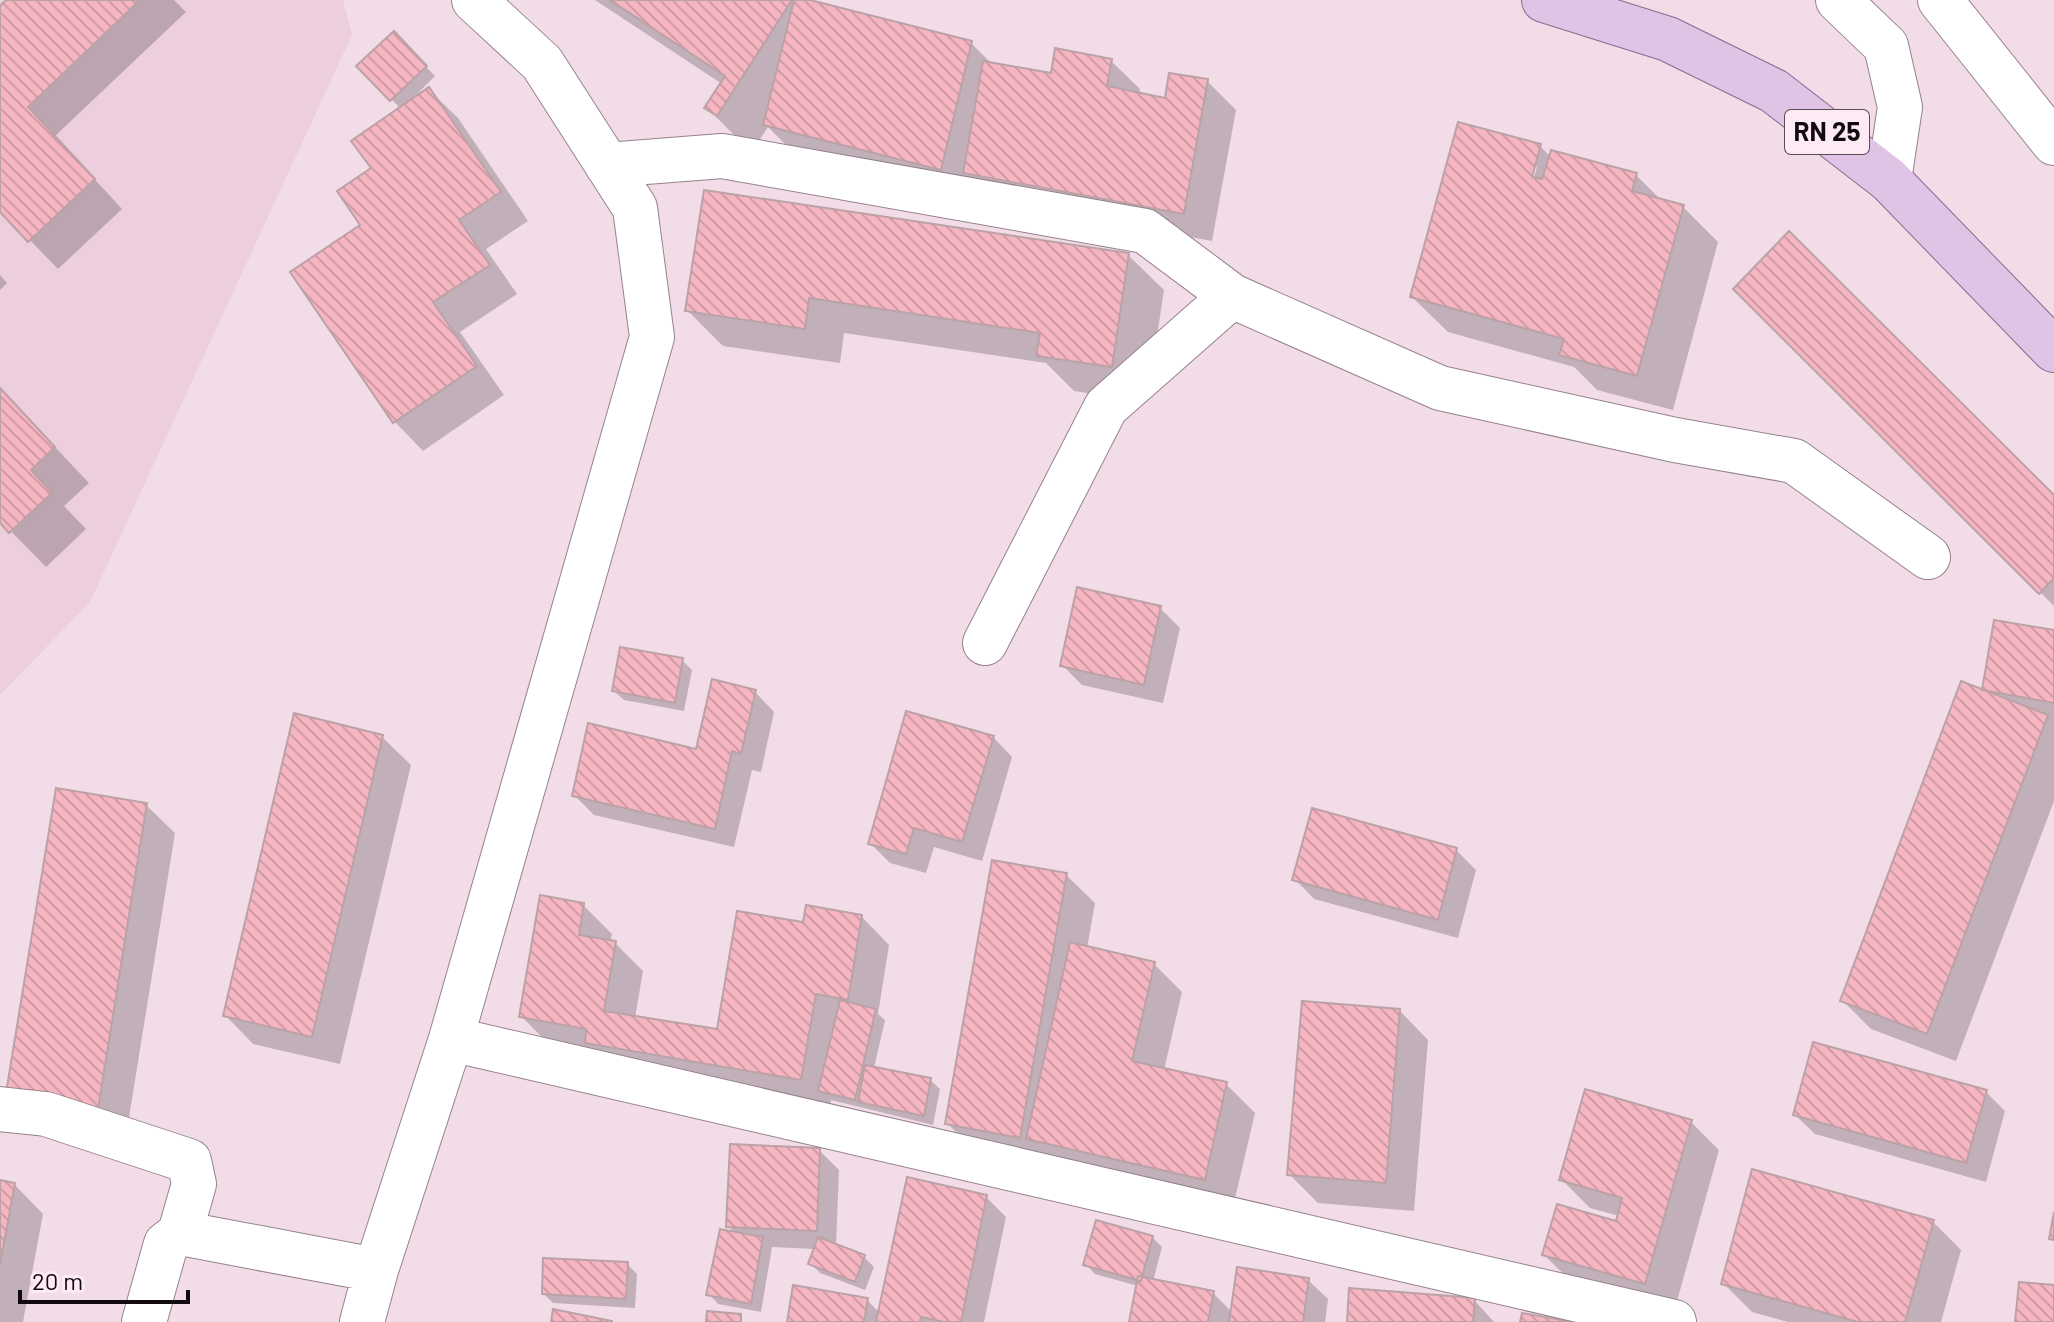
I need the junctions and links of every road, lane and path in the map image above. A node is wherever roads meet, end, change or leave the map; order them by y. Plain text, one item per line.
1 (474, 0) edge
2 (1544, 0) edge
3 (1838, 0) edge
4 (1940, 0) edge
5 (2054, 143) edge
6 (607, 165) junction
7 (1889, 180) junction
8 (1232, 296) junction
9 (2054, 350) edge
10 (1928, 557) dead end
11 (985, 643) dead end
12 (451, 1039) junction
13 (0, 1109) edge
14 (180, 1233) junction
15 (376, 1270) junction
16 (1513, 1305) edge
17 (144, 1322) edge
18 (362, 1322) edge
19 (1674, 1322) edge

1 - 6 street
2 - 7 main road, RN 25
3 - 7 street
4 - 5 street
6 - 8 street
6 - 12 street
7 - 9 main road, RN 25
8 - 10 street
8 - 11 street
12 - 15 street
12 - 16 street
13 - 14 street
14 - 15 street
14 - 17 street
15 - 18 street
16 - 19 street

